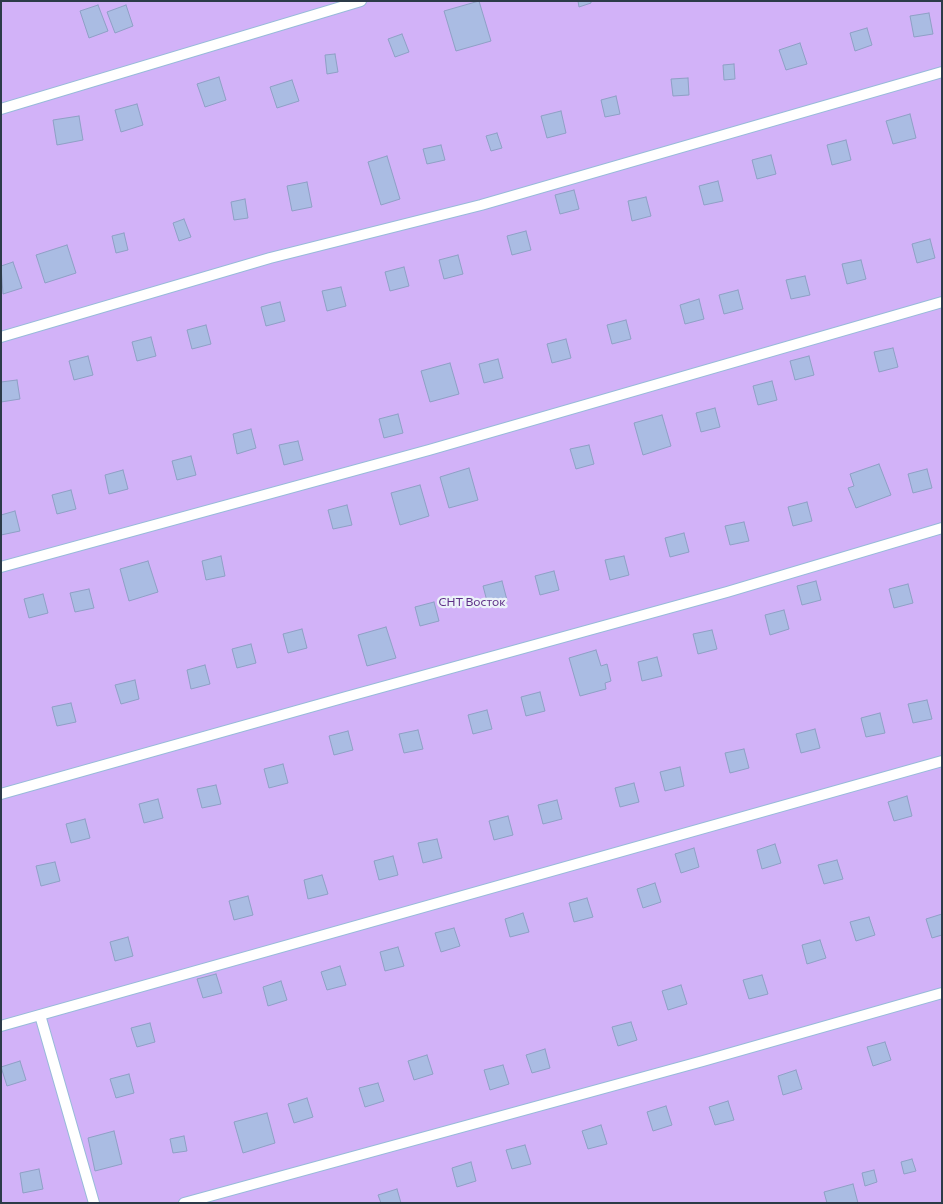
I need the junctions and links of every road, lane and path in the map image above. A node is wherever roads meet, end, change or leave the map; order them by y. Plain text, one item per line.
1 (360, 1) edge
2 (942, 72) edge
3 (1, 109) edge
4 (942, 302) edge
5 (1, 337) edge
6 (942, 528) edge
7 (1, 567) edge
8 (942, 761) edge
9 (1, 794) edge
10 (942, 993) edge
11 (40, 1015) junction
12 (1, 1026) edge
13 (94, 1203) edge
14 (184, 1203) edge

1 - 3 lane
2 - 5 lane
4 - 7 lane
6 - 9 lane
8 - 11 lane
10 - 14 lane
11 - 12 lane
11 - 13 lane

